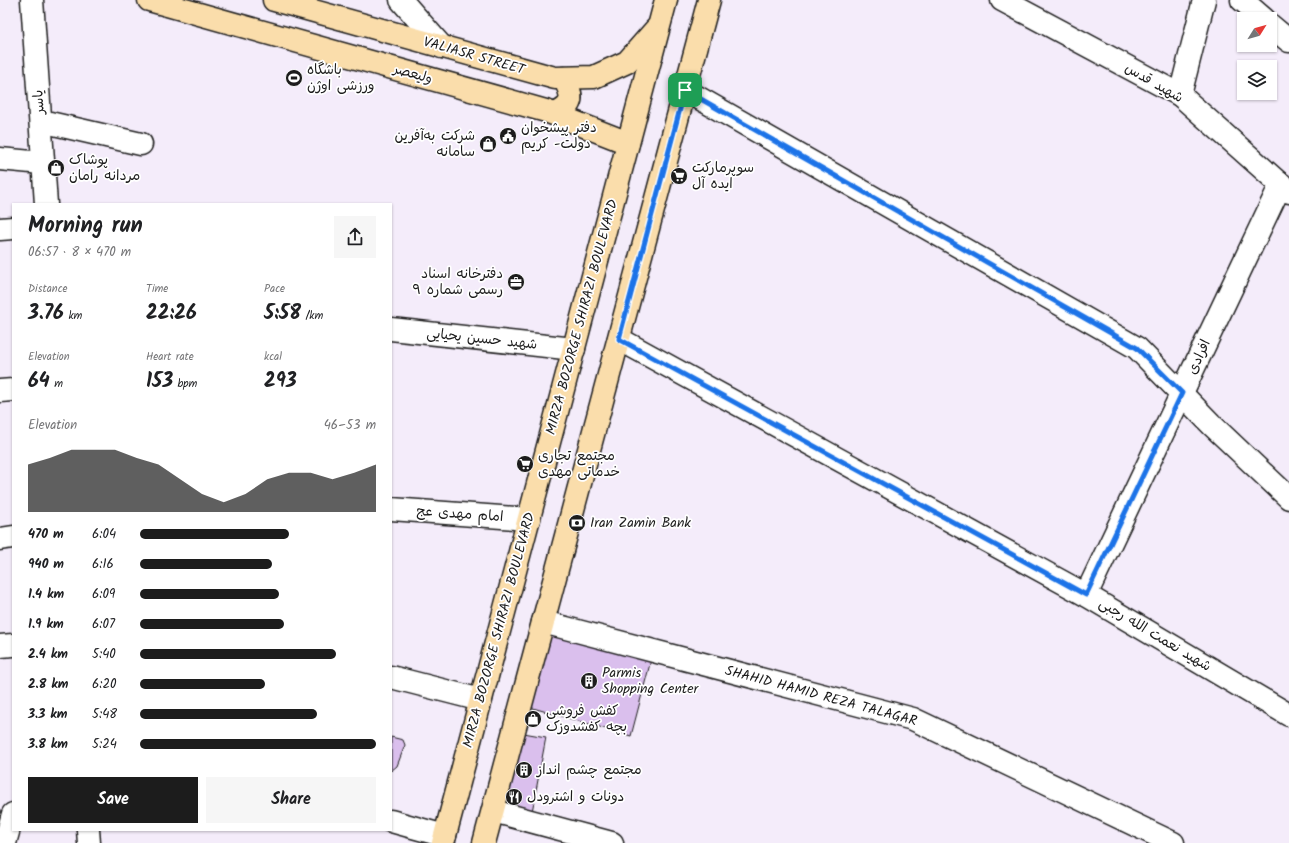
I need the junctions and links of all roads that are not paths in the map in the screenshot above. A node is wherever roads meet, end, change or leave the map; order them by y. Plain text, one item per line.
1 (32, 0) edge
2 (149, 0) edge
3 (274, 0) edge
4 (401, 0) edge
5 (666, 0) edge
6 (709, 0) edge
7 (1002, 0) edge
8 (1204, 0) edge
9 (1242, 0) edge
10 (1256, 12) edge
11 (659, 26) junction
12 (1277, 31) edge
13 (1289, 41) edge
14 (442, 47) junction
15 (564, 78) junction
16 (685, 90) junction
17 (1180, 95) junction
18 (555, 114) junction
19 (41, 121) junction
20 (628, 143) junction
21 (141, 144) dead end
22 (0, 159) edge
23 (42, 163) junction
24 (1285, 188) edge
25 (46, 203) edge
26 (12, 228) edge
27 (0, 229) edge
28 (392, 329) edge
29 (619, 339) junction
30 (574, 349) junction
31 (12, 390) edge
32 (0, 391) edge
33 (1182, 393) junction
34 (1289, 498) edge
35 (392, 509) edge
36 (529, 519) junction
37 (12, 537) edge
38 (0, 539) edge
39 (1086, 595) junction
40 (543, 622) junction
41 (12, 645) edge
42 (0, 646) edge
43 (392, 677) edge
44 (481, 700) junction
45 (1289, 715) edge
46 (493, 811) junction
47 (12, 818) edge
48 (392, 821) edge
49 (88, 831) edge
50 (444, 840) edge
51 (1163, 841) edge
52 (6, 843) edge
53 (89, 843) edge
54 (484, 843) edge
55 (612, 843) edge

1 - 19 street, یاسر
2 - 18 main road, ولیعصر
3 - 14 main road, VALIASR STREET
4 - 14 street
5 - 11 main road, MIRZA BOZORGE SHIRAZI BOULEVARD
6 - 16 main road
7 - 17 street, شهید قدس
8 - 17 street
9 - 10 street
11 - 15 main road, VALIASR STREET
11 - 20 main road, MIRZA BOZORGE SHIRAZI BOULEVARD
12 - 13 street
14 - 15 main road, VALIASR STREET
15 - 18 main road
16 - 29 main road
16 - 33 street
17 - 24 street, شهید قدس
18 - 20 main road, ولیعصر
19 - 21 street
19 - 23 street, یاسر
20 - 30 main road, MIRZA BOZORGE SHIRAZI BOULEVARD
22 - 23 street
23 - 25 street, یاسر
24 - 33 street, افرادی
26 - 27 street
28 - 30 street, شهید حسین یحیایی
29 - 39 street, شهید نعمت الله رجبی
29 - 40 main road
30 - 36 main road, MIRZA BOZORGE SHIRAZI BOULEVARD
31 - 32 street
33 - 34 street
33 - 39 street, افرادی
35 - 36 street, امام مهدی عج
36 - 44 main road, MIRZA BOZORGE SHIRAZI BOULEVARD
37 - 38 street
39 - 45 street, شهید نعمت الله رجبی
40 - 46 main road
40 - 51 street, SHAHID HAMID REZA TALAGAR
41 - 42 street
43 - 44 street
44 - 50 main road, MIRZA BOZORGE SHIRAZI BOULEVARD
46 - 54 main road
46 - 55 street
47 - 52 street
48 - 50 street
49 - 53 street

